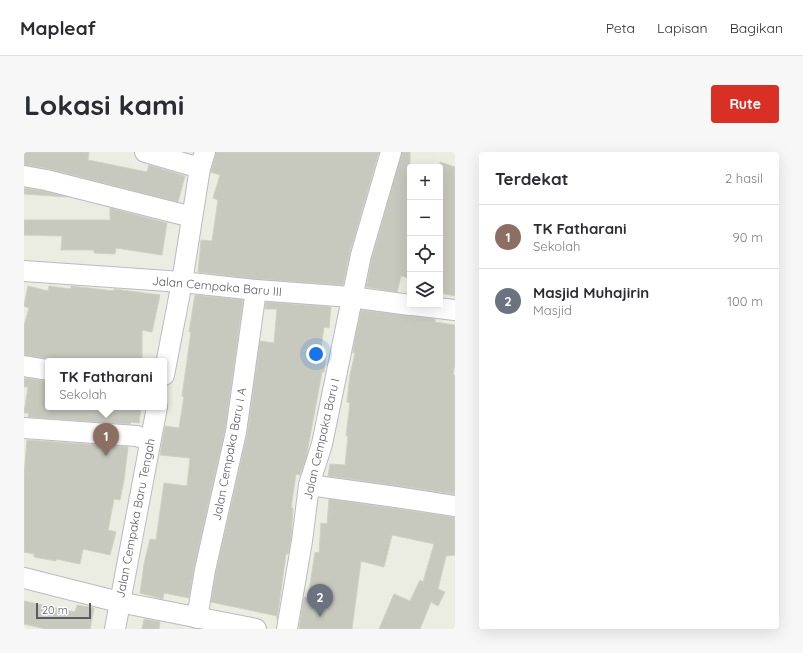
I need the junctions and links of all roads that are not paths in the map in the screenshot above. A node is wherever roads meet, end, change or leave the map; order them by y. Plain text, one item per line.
1 (146, 152) edge
2 (391, 152) edge
3 (202, 160) edge
4 (24, 176) edge
5 (192, 217) junction
6 (24, 270) edge
7 (182, 282) junction
8 (256, 290) junction
9 (351, 297) junction
10 (407, 305) edge
11 (438, 308) edge
12 (455, 310) edge
13 (167, 359) edge
14 (24, 366) edge
15 (45, 370) edge
16 (156, 410) edge
17 (24, 428) edge
18 (150, 441) junction
19 (309, 485) junction
20 (455, 506) edge
21 (24, 578) edge
22 (119, 602) junction
23 (197, 618) junction
24 (115, 629) edge
25 (256, 629) edge
26 (287, 629) edge

1 - 3 street
2 - 9 street, Jalan Cempaka Baru I
3 - 5 street
4 - 5 street
5 - 7 street
6 - 7 street, Jalan Cempaka Baru III
7 - 8 street, Jalan Cempaka Baru III
7 - 13 street
8 - 9 street, Jalan Cempaka Baru III
8 - 23 street, Jalan Cempaka Baru I A
9 - 10 street, Jalan Cempaka Baru III
9 - 19 street, Jalan Cempaka Baru I
11 - 12 street
14 - 15 street
16 - 18 street, Jalan Cempaka Baru Tengah
17 - 18 street
18 - 22 street, Jalan Cempaka Baru Tengah
19 - 20 street
19 - 26 street, Jalan Cempaka Baru I
21 - 22 street
22 - 23 street
22 - 24 street, Jalan Cempaka Baru Tengah
23 - 25 street

